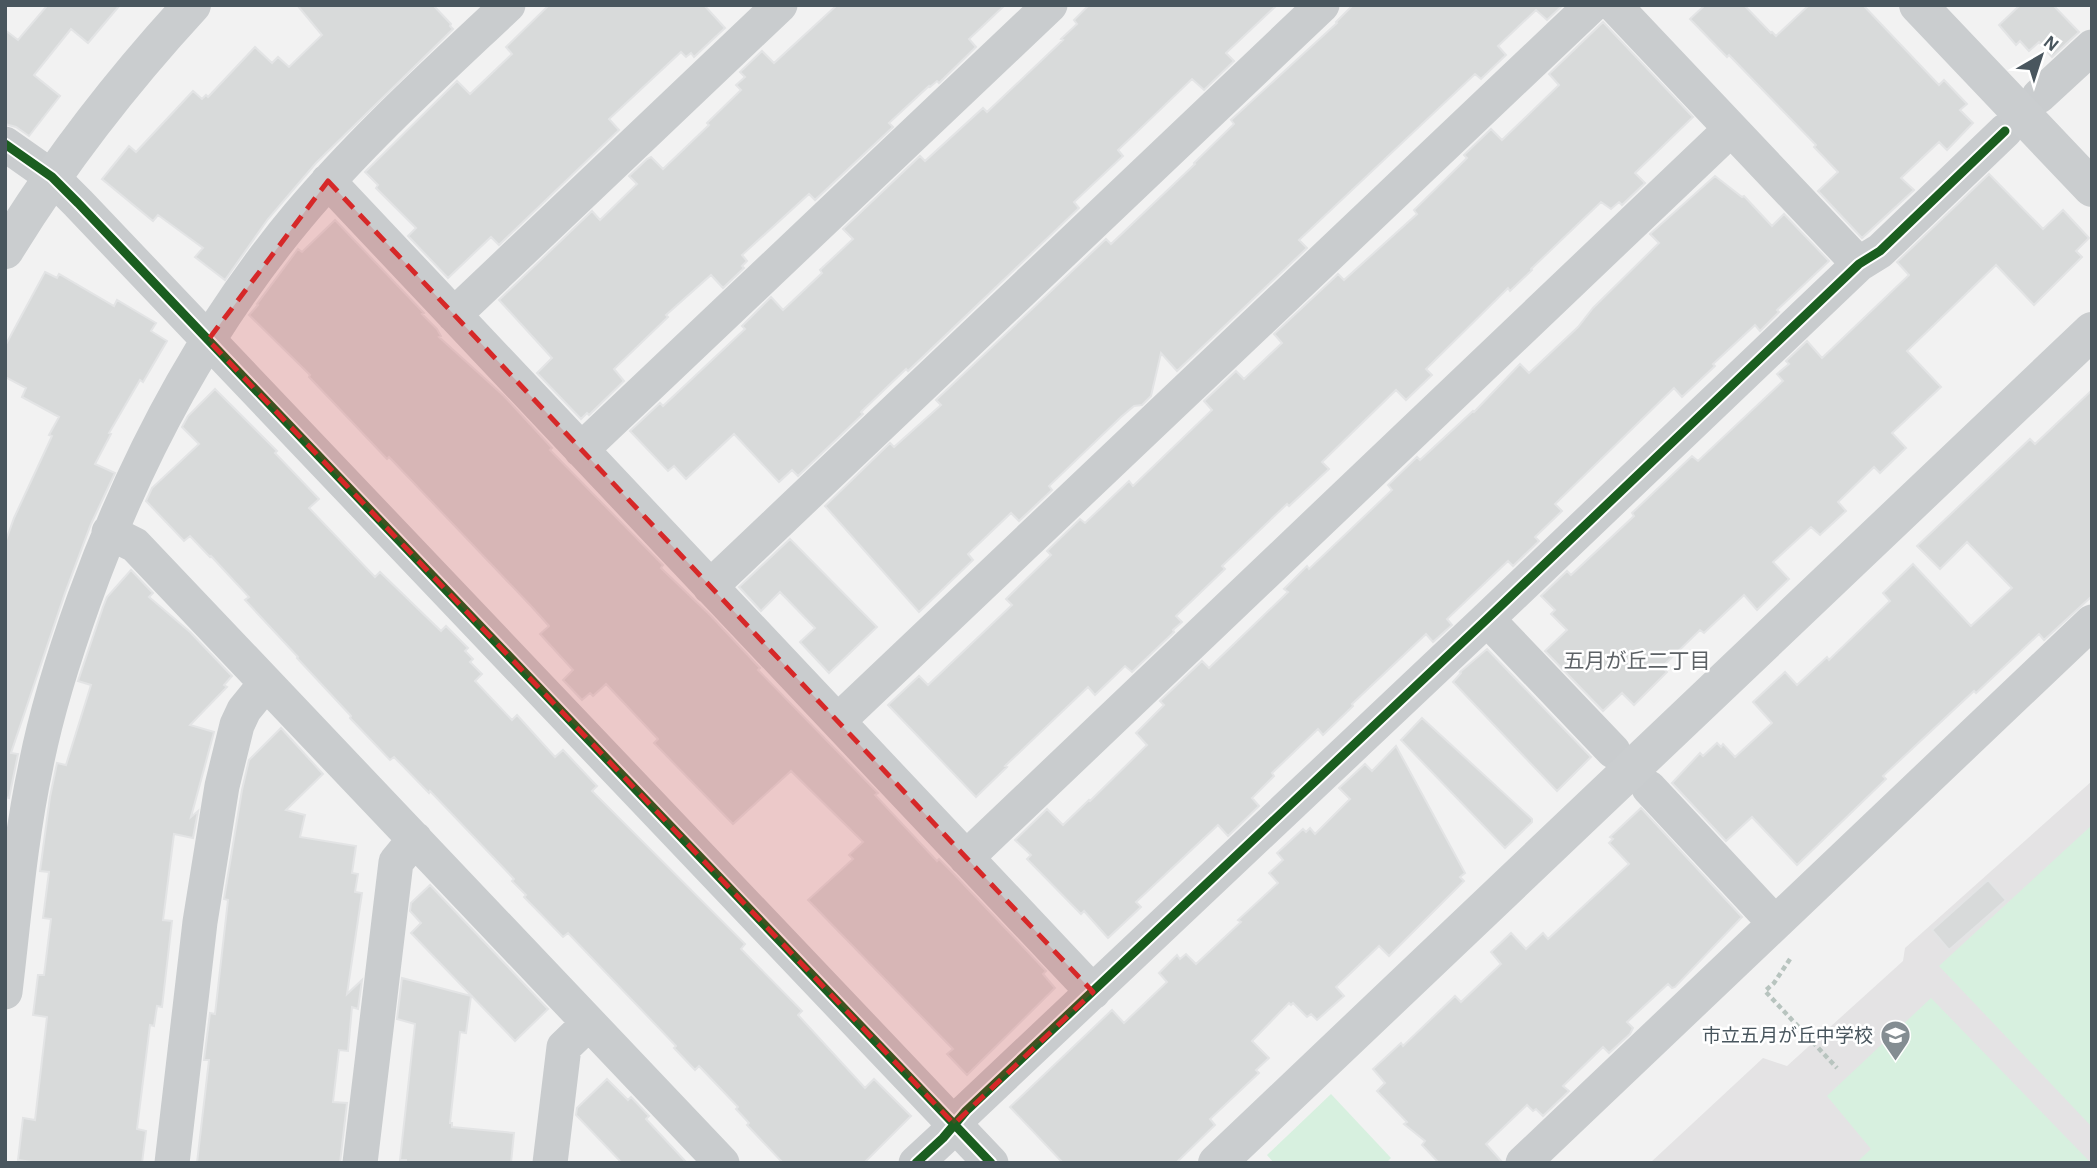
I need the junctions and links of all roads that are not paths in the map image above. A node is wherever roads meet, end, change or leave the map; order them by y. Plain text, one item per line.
1 (192, 5) edge
2 (508, 5) edge
3 (780, 5) edge
4 (1050, 5) edge
5 (1322, 5) edge
6 (1592, 5) edge
7 (1614, 5) edge
8 (1918, 5) edge
9 (2092, 47) edge
10 (2039, 96) dead end
11 (1731, 129) junction
12 (2005, 131) dead end
13 (5, 144) edge
14 (52, 177) junction
15 (328, 181) junction
16 (2092, 188) edge
17 (5, 250) edge
18 (1859, 264) junction
19 (454, 315) junction
20 (2092, 331) edge
21 (208, 340) junction
22 (581, 450) junction
23 (109, 532) junction
24 (710, 587) junction
25 (1487, 619) junction
26 (2092, 622) edge
27 (266, 682) junction
28 (838, 721) junction
29 (1613, 751) dead end
30 (1649, 788) dead end
31 (415, 839) junction
32 (966, 858) junction
33 (1775, 923) junction
34 (5, 992) edge
35 (1093, 992) junction
36 (589, 1023) junction
37 (954, 1124) junction
38 (172, 1163) edge
39 (360, 1163) edge
40 (550, 1163) edge
41 (722, 1163) edge
42 (916, 1163) edge
43 (991, 1163) edge
44 (1217, 1163) edge
45 (1523, 1163) edge

1 - 14 street
2 - 15 street
3 - 19 street
4 - 22 street
5 - 24 street
6 - 28 street
7 - 11 street
8 - 16 street
9 - 10 street
11 - 18 street
11 - 32 street
12 - 18 street
13 - 14 street
14 - 17 street
14 - 21 street
15 - 19 street
15 - 21 street
18 - 25 street
19 - 22 street
20 - 44 street
21 - 23 street
21 - 37 street
22 - 24 street
23 - 27 street
23 - 34 street
24 - 28 street
25 - 29 street
25 - 35 street
26 - 33 street
27 - 31 street
27 - 38 street
28 - 32 street
30 - 33 street
31 - 36 street
31 - 39 street
32 - 35 street
33 - 45 street
35 - 37 street
36 - 40 street
36 - 41 street
37 - 42 street
37 - 43 street

